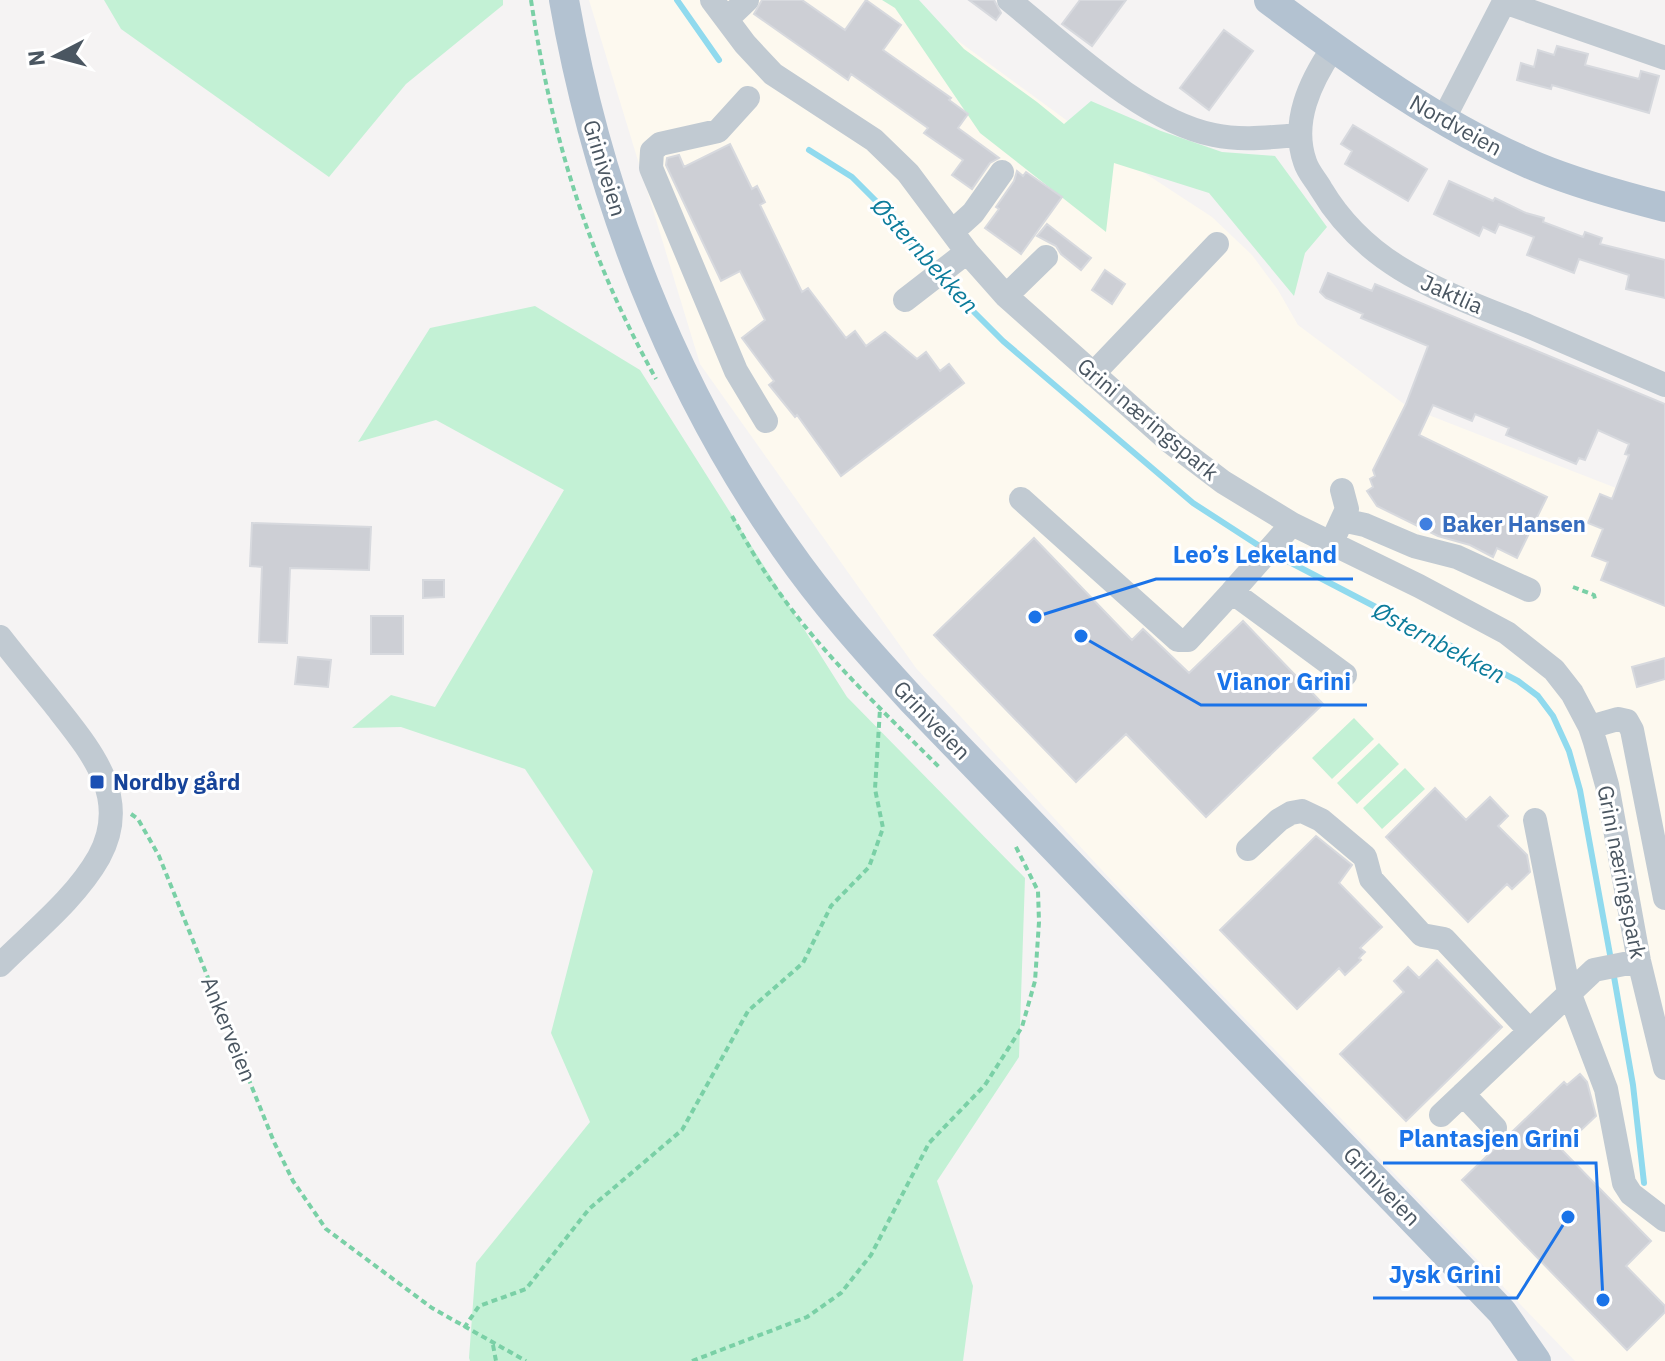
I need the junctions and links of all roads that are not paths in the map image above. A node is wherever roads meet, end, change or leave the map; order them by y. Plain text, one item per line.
1 (564, 0) edge
2 (747, 0) edge
3 (1009, 0) edge
4 (1269, 0) edge
5 (1505, 1) edge
6 (720, 9) edge
7 (1333, 48) junction
8 (1665, 58) edge
9 (748, 98) dead end
10 (1443, 120) junction
11 (1300, 135) junction
12 (1002, 172) dead end
13 (1665, 207) edge
14 (959, 242) junction
15 (1217, 244) dead end
16 (1046, 257) dead end
17 (924, 286) dead end
18 (1006, 296) junction
19 (1093, 374) junction
20 (1665, 385) edge
21 (766, 421) dead end
22 (1342, 490) dead end
23 (1021, 499) dead end
24 (1342, 520) junction
25 (1277, 541) junction
26 (1332, 543) junction
27 (1529, 590) dead end
28 (1232, 592) junction
29 (0, 637) edge
30 (1345, 675) dead end
31 (1590, 727) junction
32 (1535, 820) dead end
33 (1248, 849) dead end
34 (1665, 898) edge
35 (1630, 963) junction
36 (0, 965) edge
37 (1569, 992) junction
38 (1656, 999) edge
39 (1529, 1030) junction
40 (1665, 1068) edge
41 (1463, 1094) junction
42 (1441, 1115) dead end
43 (1495, 1128) dead end
44 (1665, 1220) edge
45 (1502, 1312) junction
46 (1536, 1361) edge
47 (1558, 1361) edge

1 - 45 main road, Griniveien
2 - 6 street
3 - 11 street
4 - 7 main road, Nordveien
5 - 8 street
5 - 10 street
6 - 14 street, Grini næringspark
7 - 10 main road, Nordveien
7 - 11 street, Jaktlia
9 - 21 street
10 - 13 main road, Nordveien
11 - 20 street, Jaktlia
12 - 14 street
14 - 17 street
14 - 18 street, Grini næringspark
15 - 19 street
16 - 18 street
18 - 19 street, Grini næringspark
19 - 25 street, Grini næringspark
22 - 24 street
23 - 28 street
24 - 26 street
24 - 27 street
25 - 26 street, Grini næringspark
25 - 28 street
26 - 31 street, Grini næringspark
28 - 30 street
29 - 36 street
31 - 34 street
31 - 35 street, Grini næringspark
32 - 37 street
33 - 39 street
35 - 37 street
35 - 38 street, Grini næringspark
37 - 39 street
37 - 44 street
38 - 40 street, Grini næringspark
39 - 41 street
41 - 42 street
41 - 43 street
45 - 46 main road, Griniveien
45 - 47 main road, Griniveien

